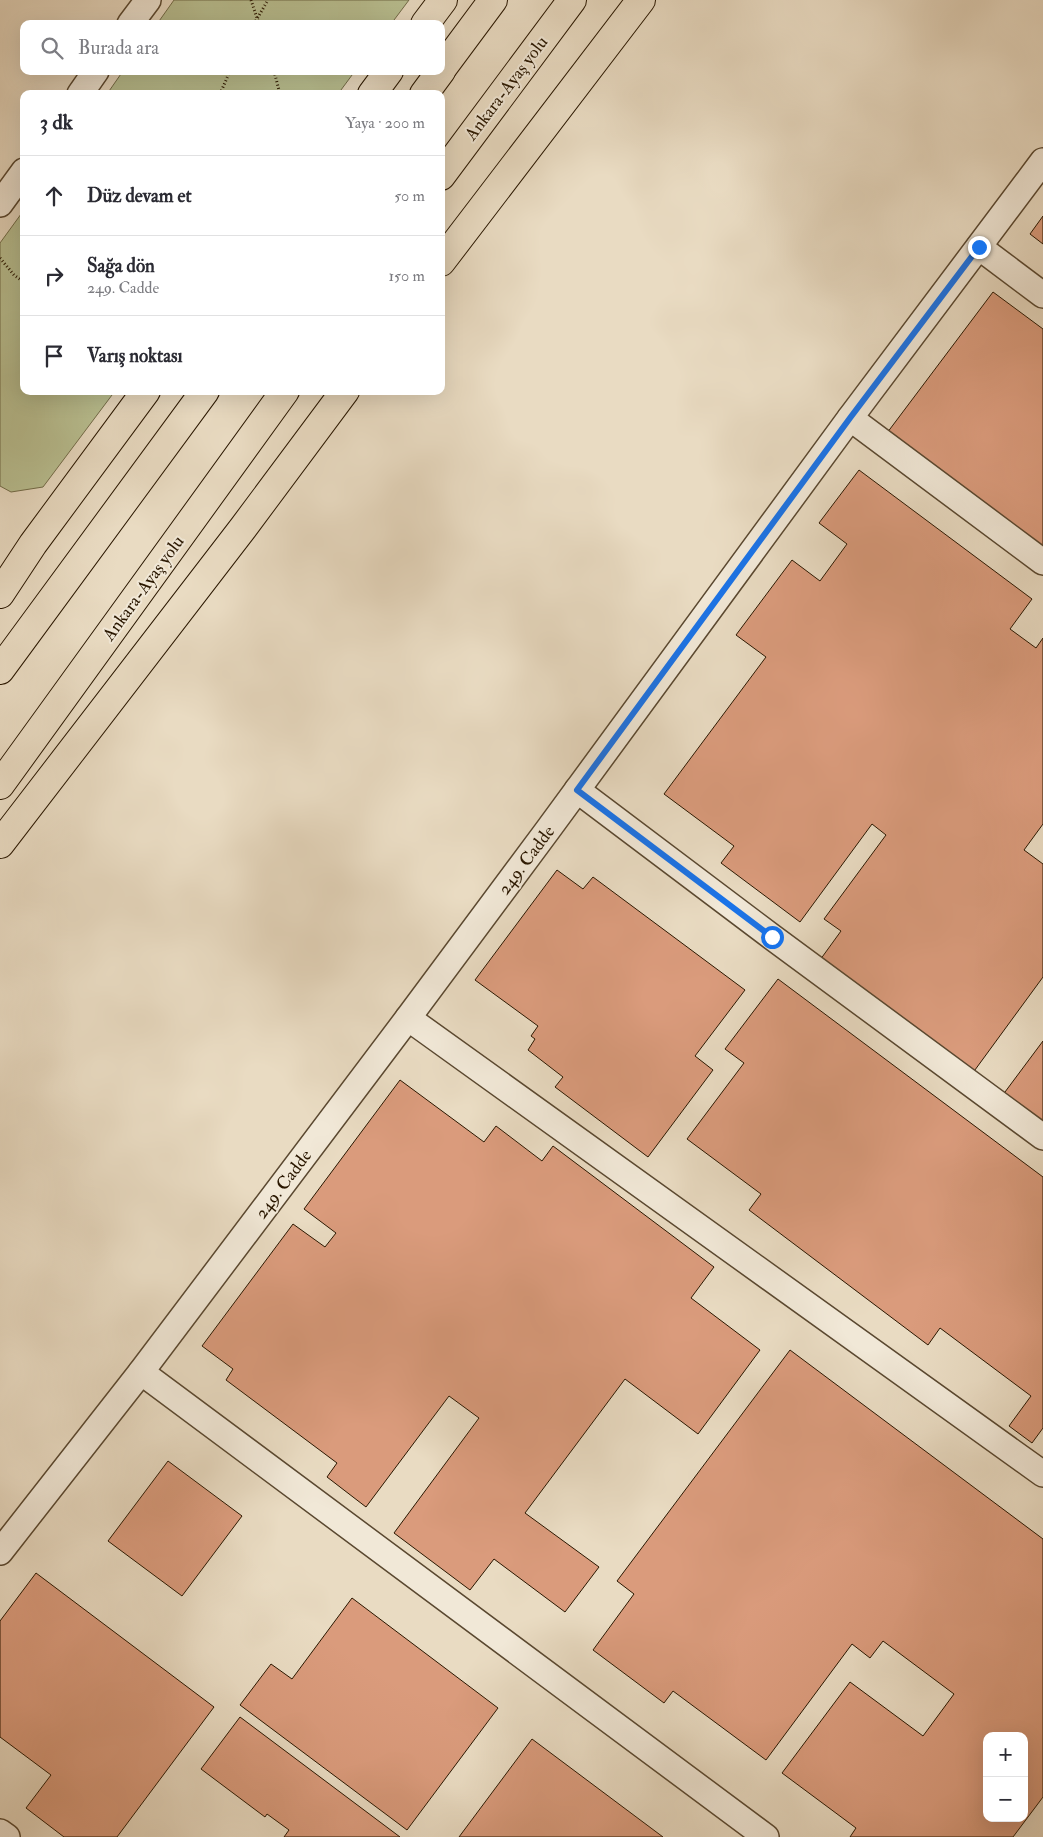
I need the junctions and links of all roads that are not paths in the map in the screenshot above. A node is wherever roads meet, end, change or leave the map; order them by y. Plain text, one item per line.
1 (148, 0) edge
2 (443, 0) edge
3 (493, 0) edge
4 (572, 0) edge
5 (641, 0) edge
6 (133, 20) edge
7 (428, 20) edge
8 (445, 66) edge
9 (93, 75) edge
10 (386, 75) edge
11 (438, 75) edge
12 (83, 90) edge
13 (375, 90) edge
14 (427, 90) edge
15 (1043, 161) edge
16 (445, 171) edge
17 (20, 176) edge
18 (0, 204) edge
19 (979, 247) junction
20 (445, 257) edge
21 (1043, 295) edge
22 (143, 395) edge
23 (202, 395) edge
24 (282, 395) edge
25 (342, 395) edge
26 (850, 418) junction
27 (1043, 562) edge
28 (8, 570) edge
29 (0, 594) edge
30 (0, 670) edge
31 (0, 784) edge
32 (577, 790) junction
33 (0, 844) edge
34 (408, 1018) junction
35 (1043, 1137) edge
36 (141, 1372) junction
37 (1043, 1474) edge
38 (0, 1552) edge
39 (0, 1832) edge
40 (7, 1837) edge
41 (766, 1837) edge

1 - 6 street
2 - 7 highway
3 - 8 highway
4 - 16 highway, Ankara-Ayaş yolu
5 - 20 highway
9 - 12 street
10 - 13 highway
11 - 14 highway
15 - 19 street, 249. Cadde
17 - 18 street
19 - 21 street
19 - 26 street, 249. Cadde
22 - 28 highway
23 - 30 highway
24 - 31 highway, Ankara-Ayaş yolu
25 - 33 highway
26 - 27 street
26 - 32 street, 249. Cadde
28 - 29 highway
32 - 34 street, 249. Cadde
32 - 35 street
34 - 36 street, 249. Cadde
34 - 37 street
36 - 38 street, 249. Cadde
36 - 41 street
39 - 40 street

